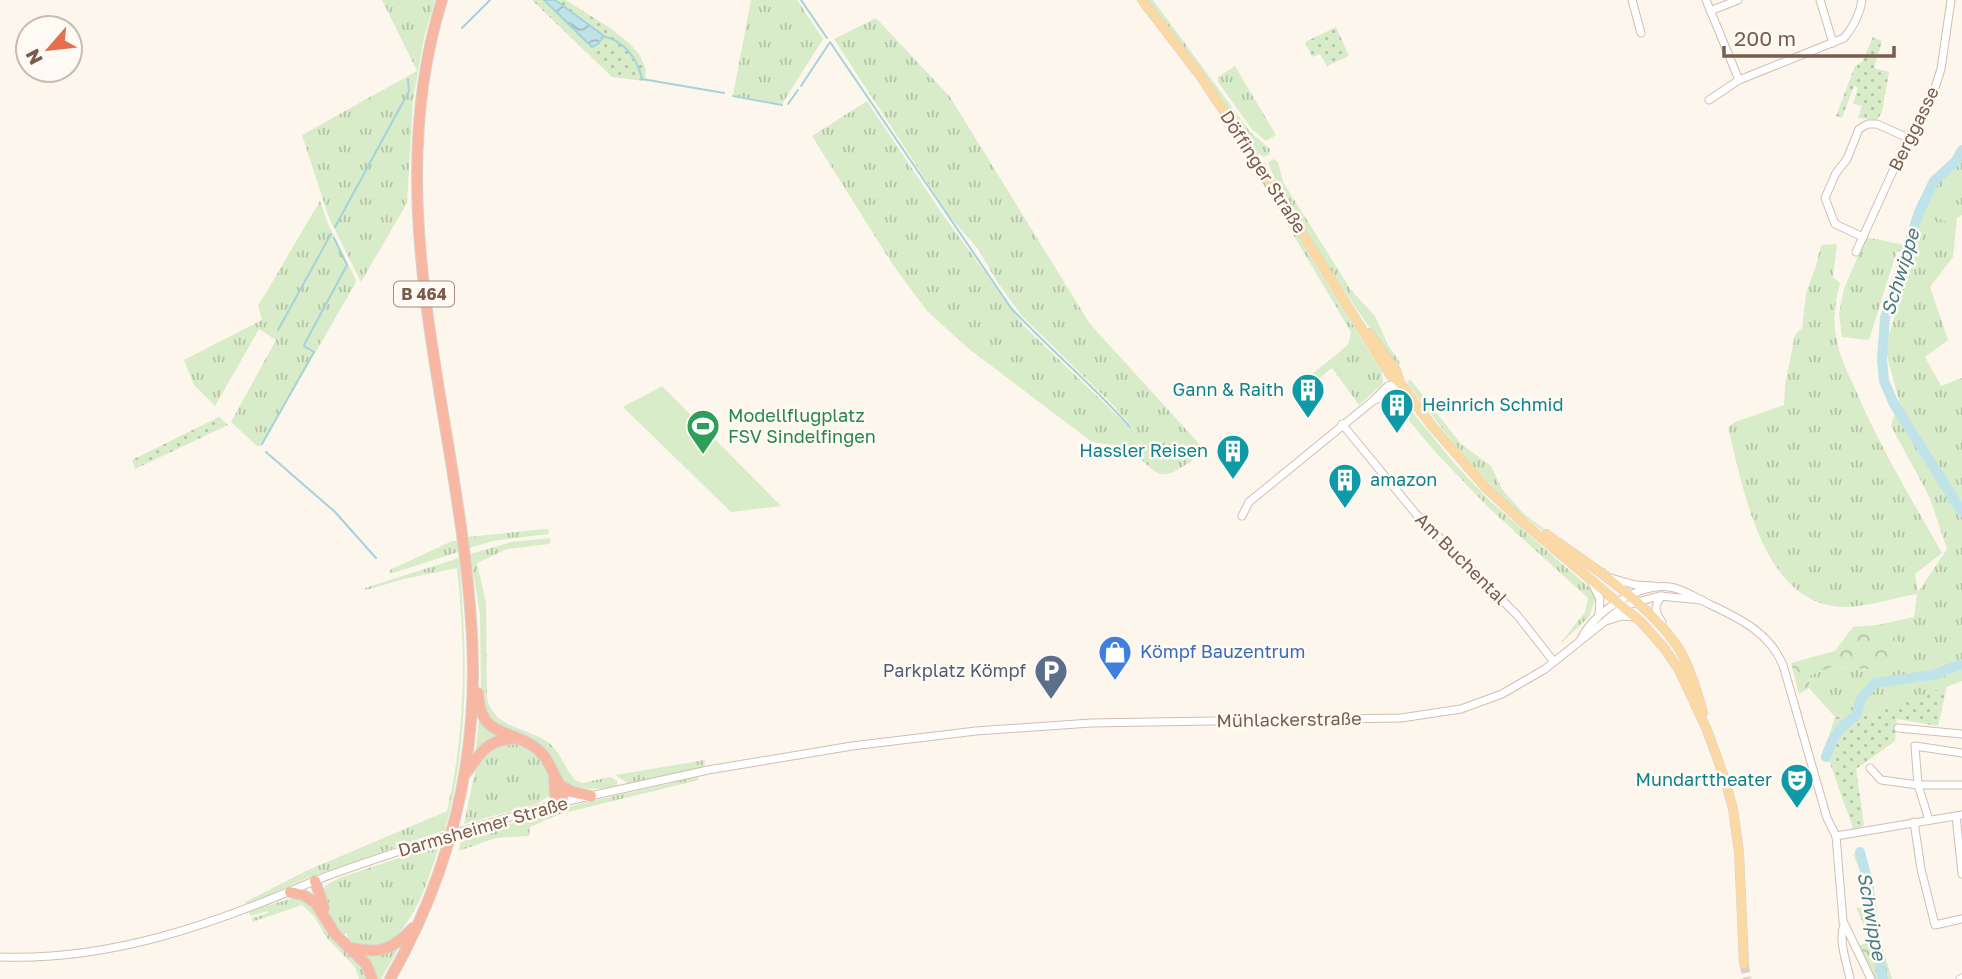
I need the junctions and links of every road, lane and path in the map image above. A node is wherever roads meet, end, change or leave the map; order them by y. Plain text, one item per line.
1 (442, 0) edge
2 (1142, 0) edge
3 (1632, 0) edge
4 (1706, 0) edge
5 (1738, 0) edge
6 (1820, 0) edge
7 (1863, 0) edge
8 (1951, 0) edge
9 (1710, 11) junction
10 (1642, 33) dead end
11 (1833, 43) junction
12 (1739, 80) junction
13 (1709, 100) dead end
14 (1908, 138) junction
15 (1863, 237) junction
16 (1856, 252) dead end
17 (1400, 383) junction
18 (1342, 424) junction
19 (1242, 516) dead end
20 (1534, 531) junction
21 (1603, 575) junction
22 (1588, 576) junction
23 (1662, 592) junction
24 (1632, 599) junction
25 (1621, 603) junction
26 (1637, 618) junction
27 (1600, 619) junction
28 (1665, 630) junction
29 (1554, 662) junction
30 (473, 674) junction
31 (1898, 728) dead end
32 (1912, 728) junction
33 (1707, 730) junction
34 (976, 731) joint
35 (1962, 734) edge
36 (515, 739) junction
37 (1915, 747) junction
38 (1962, 753) edge
39 (1870, 768) dead end
40 (554, 775) junction
41 (465, 776) junction
42 (561, 785) junction
43 (1918, 785) junction
44 (1962, 785) edge
45 (592, 796) junction
46 (560, 803) junction
47 (1959, 816) edge
48 (1929, 820) junction
49 (1913, 822) junction
50 (1836, 836) junction
51 (1962, 874) edge
52 (312, 882) junction
53 (290, 892) junction
54 (315, 902) junction
55 (324, 914) junction
56 (1962, 919) edge
57 (420, 921) junction
58 (1844, 925) junction
59 (351, 948) junction
60 (0, 957) edge
61 (1744, 964) tunnel mouth
62 (372, 979) edge
63 (390, 979) edge
64 (1850, 979) edge
65 (1871, 979) edge

1 - 30 highway, B 464
2 - 17 main road, Döffinger Straße
3 - 10 street
4 - 9 street
5 - 9 street
6 - 11 street
7 - 11 street
8 - 14 street, Berggasse
9 - 12 street
11 - 12 street
12 - 13 street
14 - 15 street, Berggasse
14 - 15 street
15 - 16 street, Berggasse
17 - 18 street
17 - 20 main road, Döffinger Straße
18 - 19 street
18 - 29 street, Am Buchental
20 - 21 main road, Döffinger Straße
20 - 22 main road, Döffinger Straße
21 - 23 street
21 - 24 main road, Döffinger Straße
22 - 25 main road, Döffinger Straße
22 - 27 street
23 - 24 street
23 - 28 street
23 - 50 street
24 - 25 street, Mühlackerstraße
24 - 28 main road, Döffinger Straße
25 - 26 main road, Döffinger Straße
25 - 27 street, Mühlackerstraße
26 - 27 street
26 - 33 main road, Döffinger Straße
27 - 29 street, Mühlackerstraße
28 - 33 main road, Döffinger Straße
29 - 34 street, Mühlackerstraße
30 - 36 highway
30 - 41 highway, B 464
31 - 32 street
32 - 35 street
32 - 37 street
33 - 61 main road
34 - 45 street, Darmsheimer Straße
36 - 40 highway
36 - 41 highway
37 - 38 street
37 - 43 street
39 - 43 street
40 - 42 highway
40 - 46 highway
41 - 57 highway, B 464
42 - 45 highway
42 - 46 highway
43 - 44 street
43 - 48 street
45 - 46 street, Darmsheimer Straße
46 - 52 street, Darmsheimer Straße, bridge
47 - 48 street
47 - 51 street
48 - 49 street
49 - 50 street
49 - 56 street
50 - 58 street
52 - 53 street, Darmsheimer Straße
52 - 54 highway
52 - 55 highway
53 - 54 highway
53 - 60 street, Darmsheimer Straße
54 - 55 highway
55 - 59 highway
57 - 59 highway
57 - 63 highway, B 464
58 - 64 street
58 - 65 street
59 - 62 highway

